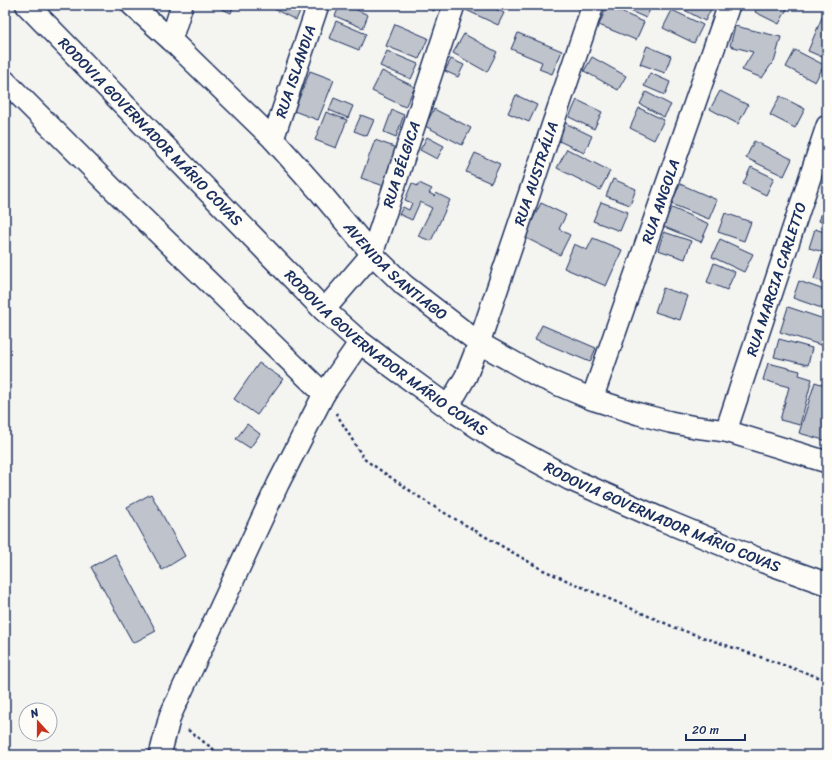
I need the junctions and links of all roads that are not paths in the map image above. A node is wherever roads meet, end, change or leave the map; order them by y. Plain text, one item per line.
1 (27, 5) edge
2 (132, 5) edge
3 (182, 5) edge
4 (318, 5) edge
5 (454, 5) edge
6 (593, 5) edge
7 (729, 5) edge
8 (171, 40) junction
9 (5, 81) edge
10 (827, 126) edge
11 (273, 139) junction
12 (372, 254) junction
13 (324, 310) junction
14 (360, 342) junction
15 (479, 343) junction
16 (324, 394) junction
17 (592, 399) junction
18 (448, 407) junction
19 (726, 431) junction
20 (827, 462) edge
21 (827, 584) edge
22 (160, 755) edge

1 - 13 highway, RODOVIA GOVERNADOR MÁRIO COVAS
2 - 8 street, AVENIDA SANTIAGO
3 - 8 street
4 - 11 street, RUA ISLANDIA
5 - 12 street, RUA BÉLGICA
6 - 15 street, RUA AUSTRÁLIA
7 - 17 street, RUA ANGOLA
8 - 11 street, AVENIDA SANTIAGO
9 - 16 street
10 - 19 street, RUA MARCIA CARLETTO
11 - 12 street, AVENIDA SANTIAGO
12 - 13 street, RUA BÉLGICA
12 - 15 street, AVENIDA SANTIAGO
13 - 14 highway, RODOVIA GOVERNADOR MÁRIO COVAS
14 - 16 street
14 - 18 highway, RODOVIA GOVERNADOR MÁRIO COVAS
15 - 17 street, AVENIDA SANTIAGO
15 - 18 street, RUA AUSTRÁLIA
16 - 22 street
17 - 19 street, AVENIDA SANTIAGO
18 - 21 highway, RODOVIA GOVERNADOR MÁRIO COVAS
19 - 20 street, AVENIDA SANTIAGO

